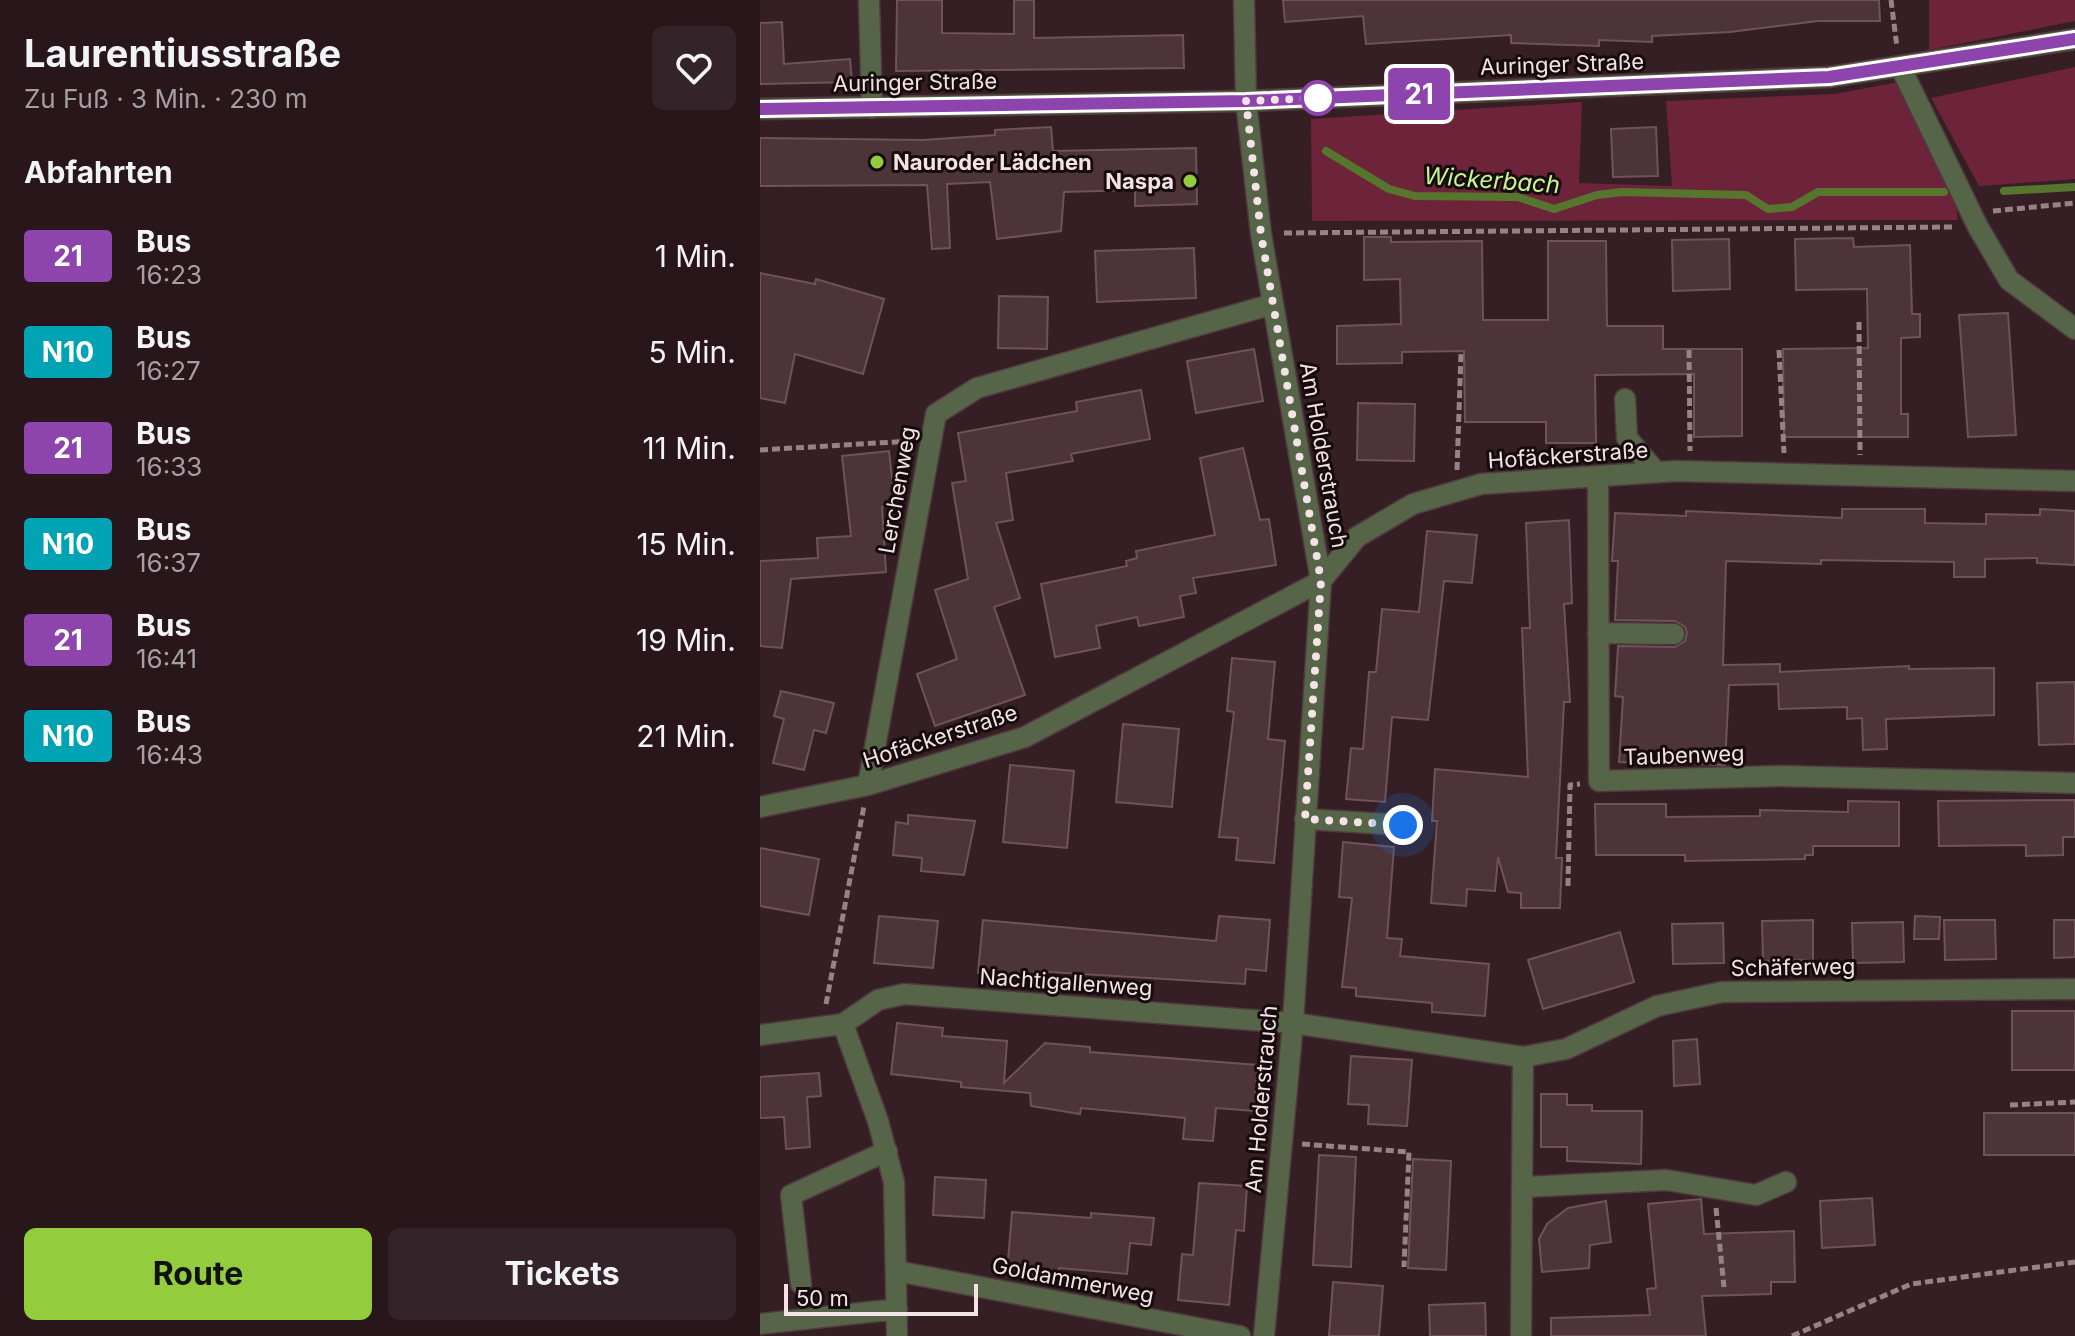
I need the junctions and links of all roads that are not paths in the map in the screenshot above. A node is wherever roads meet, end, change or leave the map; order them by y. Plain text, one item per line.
1 (869, 0) edge
2 (1244, 0) edge
3 (2075, 39) edge
4 (1901, 68) junction
5 (1246, 101) junction
6 (872, 108) junction
7 (760, 109) edge
8 (1273, 304) junction
9 (2075, 329) edge
10 (1625, 399) dead end
11 (1656, 472) junction
12 (1598, 476) junction
13 (2075, 481) edge
14 (1321, 581) junction
15 (1598, 633) junction
16 (1674, 634) dead end
17 (2075, 783) edge
18 (868, 785) junction
19 (760, 807) edge
20 (1305, 819) junction
21 (1403, 825) dead end
22 (2075, 989) edge
23 (1293, 1023) junction
24 (843, 1024) junction
25 (760, 1035) edge
26 (1523, 1057) junction
27 (887, 1151) junction
28 (1786, 1182) dead end
29 (1524, 1187) junction
30 (896, 1271) junction
31 (801, 1284) dead end
32 (897, 1309) junction
33 (760, 1324) edge
34 (897, 1336) edge
35 (1240, 1336) edge
36 (1264, 1336) edge
37 (1521, 1336) edge

1 - 6 street
2 - 5 street, Am Holderstrauch
3 - 4 street, Auringer Straße
4 - 5 street, Auringer Straße
4 - 9 street
5 - 6 street, Auringer Straße
5 - 8 street, Am Holderstrauch
6 - 7 street, Auringer Straße
8 - 14 street, Am Holderstrauch
8 - 18 street, Lerchenweg
10 - 11 street
11 - 12 street, Hofäckerstraße
11 - 13 street, Hofäckerstraße
12 - 14 street, Hofäckerstraße
12 - 15 street, Taubenweg
14 - 18 street, Hofäckerstraße
14 - 20 street, Am Holderstrauch
15 - 16 street
15 - 17 street, Taubenweg
18 - 19 street, Hofäckerstraße
20 - 21 street
20 - 23 street, Am Holderstrauch
22 - 26 street, Schäferweg
23 - 24 street, Nachtigallenweg
23 - 26 street, Schäferweg
23 - 36 street, Am Holderstrauch
24 - 25 street, Nachtigallenweg
24 - 27 street
26 - 29 street
27 - 30 street
27 - 31 street
28 - 29 street
29 - 37 street
30 - 32 street
30 - 35 street, Goldammerweg
32 - 33 street
32 - 34 street

